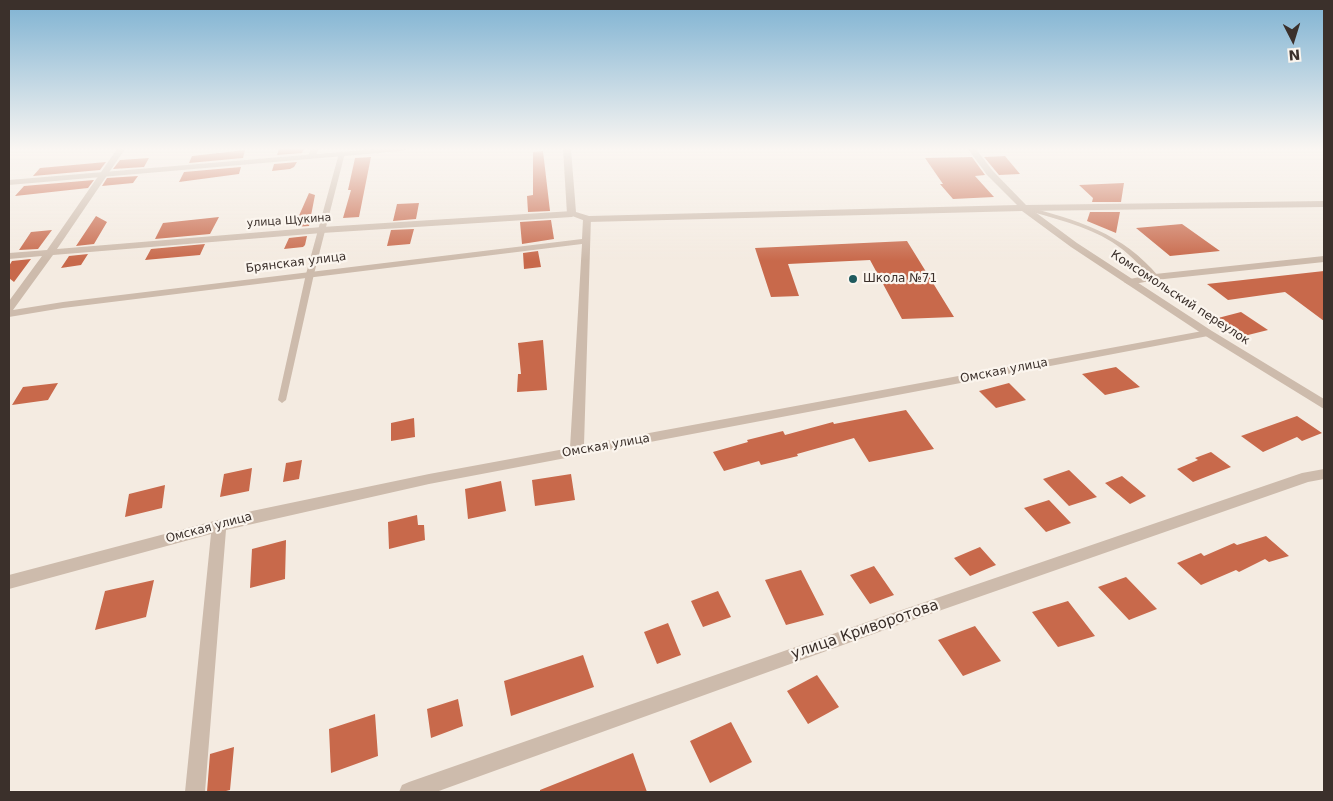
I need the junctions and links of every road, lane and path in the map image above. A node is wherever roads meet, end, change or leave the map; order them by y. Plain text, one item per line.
1 (96, 186) edge
2 (333, 186) edge
3 (570, 186) edge
4 (1003, 186) edge
5 (1324, 204) edge
6 (1024, 208) junction
7 (572, 214) junction
8 (588, 219) junction
9 (322, 230) junction
10 (586, 241) junction
11 (50, 252) junction
12 (9, 256) edge
13 (1324, 259) edge
14 (310, 274) junction
15 (1156, 277) junction
16 (1129, 282) junction
17 (9, 308) edge
18 (9, 314) edge
19 (1208, 333) junction
20 (282, 400) dead end
21 (1324, 405) edge
22 (577, 450) junction
23 (1324, 474) edge
24 (219, 526) junction
25 (9, 582) edge
26 (195, 792) edge
27 (409, 792) edge

1 - 11 street
2 - 9 lane
3 - 7 street
4 - 6 street, Комсомольский переулок
5 - 6 street
6 - 8 street
6 - 15 lane
6 - 16 street, Комсомольский переулок
7 - 8 street
7 - 9 street, улица Щукина
8 - 10 street
9 - 11 street, улица Щукина
9 - 14 lane
10 - 14 street, Брянская улица
10 - 22 street
11 - 12 street, улица Щукина
11 - 17 street
13 - 15 street
14 - 18 street, Брянская улица
14 - 20 lane
15 - 16 street
16 - 19 street, Комсомольский переулок
19 - 21 street, Комсомольский переулок
19 - 22 street, Омская улица
22 - 24 street, Омская улица
23 - 27 street, улица Криворотова
24 - 25 street, Омская улица
24 - 26 street

